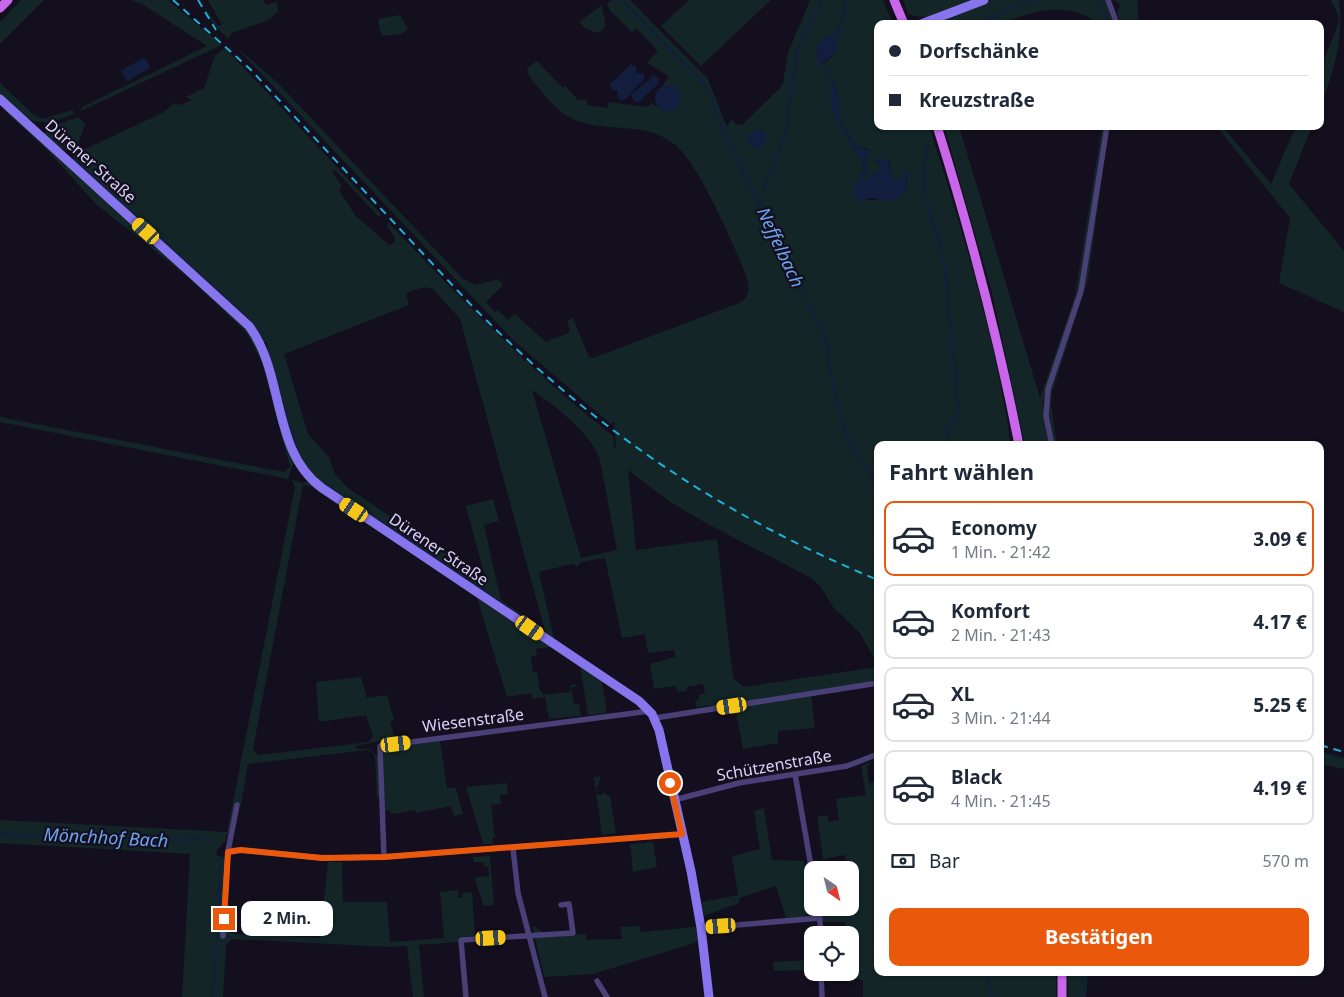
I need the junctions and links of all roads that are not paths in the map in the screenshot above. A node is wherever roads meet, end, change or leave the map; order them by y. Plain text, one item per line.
1 (8, 0) edge
2 (894, 0) edge
3 (984, 0) edge
4 (1108, 0) edge
5 (0, 8) edge
6 (902, 20) edge
7 (932, 20) edge
8 (1116, 20) edge
9 (0, 99) edge
10 (938, 130) edge
11 (1106, 130) edge
12 (1018, 441) edge
13 (1051, 441) edge
14 (874, 684) edge
15 (652, 715) junction
16 (874, 756) edge
17 (795, 774) junction
18 (674, 800) junction
19 (237, 805) dead end
20 (682, 834) junction
21 (513, 848) junction
22 (228, 852) junction
23 (384, 857) junction
24 (810, 861) edge
25 (561, 904) dead end
26 (820, 918) joint
27 (820, 926) edge
28 (701, 928) junction
29 (224, 936) dead end
30 (531, 936) junction
31 (1062, 976) edge
32 (598, 981) dead end
33 (822, 981) edge
34 (466, 997) edge
35 (545, 997) edge
36 (607, 997) edge
37 (709, 997) edge
38 (822, 997) edge
39 (1062, 997) edge

1 - 5 main road
2 - 6 main road
3 - 7 street
4 - 8 street
9 - 15 street, Dürener Straße
10 - 12 main road
11 - 13 street
14 - 15 street
15 - 18 street
15 - 23 street, Wiesenstraße
16 - 17 street, Schützenstraße
17 - 18 street, Schützenstraße
17 - 24 street
18 - 20 street
19 - 22 street
20 - 21 street
20 - 28 street
21 - 23 street
21 - 30 street
22 - 23 street
22 - 29 street
25 - 30 street
26 - 27 street
26 - 28 street
28 - 37 street
30 - 34 street
30 - 35 street
31 - 39 main road
32 - 36 street
33 - 38 street

